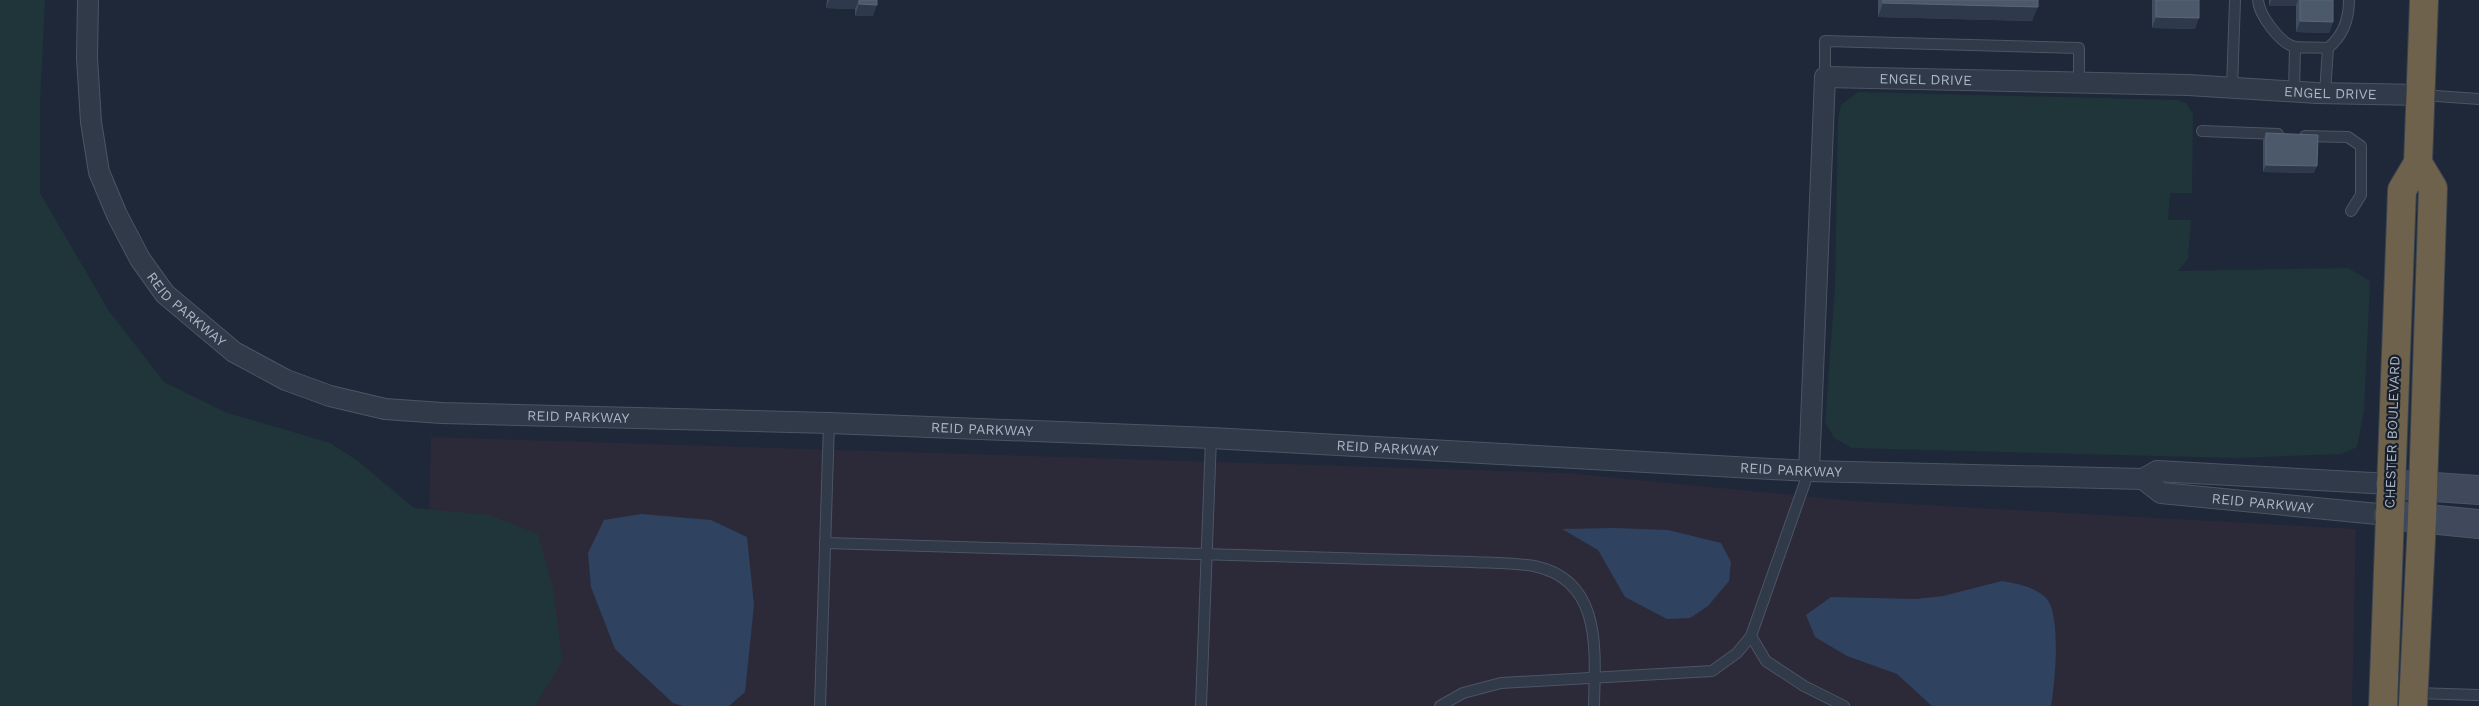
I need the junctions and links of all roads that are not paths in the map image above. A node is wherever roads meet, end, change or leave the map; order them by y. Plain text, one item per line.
1 (88, 0) edge
2 (2234, 0) edge
3 (2258, 0) edge
4 (2349, 0) edge
5 (2424, 0) edge
6 (2295, 47) junction
7 (2328, 48) junction
8 (1825, 77) junction
9 (2079, 82) junction
10 (2232, 88) junction
11 (2294, 92) junction
12 (2325, 94) junction
13 (2421, 95) junction
14 (2479, 99) edge
15 (2202, 131) dead end
16 (2418, 163) junction
17 (2351, 211) dead end
18 (829, 423) junction
19 (1211, 438) junction
20 (1809, 472) junction
21 (2143, 479) junction
22 (2390, 484) junction
23 (2423, 487) junction
24 (2479, 490) edge
25 (2388, 515) junction
26 (2422, 519) junction
27 (2479, 524) edge
28 (825, 543) junction
29 (1205, 554) junction
30 (1751, 636) junction
31 (1595, 678) junction
32 (2479, 695) edge
33 (2413, 699) edge
34 (820, 706) edge
35 (1200, 706) edge
36 (1440, 706) edge
37 (1594, 706) edge
38 (1844, 706) edge
39 (2383, 706) edge

1 - 18 street, REID PARKWAY
2 - 10 lane
3 - 6 lane
4 - 7 lane
5 - 13 highway, CHESTER BOULEVARD
6 - 7 lane
6 - 11 lane
7 - 12 lane
8 - 9 street, ENGEL DRIVE
8 - 9 lane
8 - 20 street
9 - 10 street, ENGEL DRIVE
10 - 11 street, ENGEL DRIVE
11 - 12 street, ENGEL DRIVE
12 - 13 street, ENGEL DRIVE
13 - 14 lane
13 - 16 highway, CHESTER BOULEVARD
15 - 17 lane
16 - 22 highway, CHESTER BOULEVARD
16 - 23 highway
18 - 19 street, REID PARKWAY
18 - 28 lane
19 - 20 street, REID PARKWAY
19 - 29 lane
20 - 21 street, REID PARKWAY
20 - 30 lane
21 - 22 street, REID PARKWAY
21 - 25 street, REID PARKWAY
22 - 23 street
22 - 25 highway, CHESTER BOULEVARD
23 - 24 street
23 - 26 highway
25 - 26 street
25 - 39 highway, CHESTER BOULEVARD
26 - 27 street
26 - 33 highway
28 - 29 lane
28 - 34 lane
29 - 31 lane
29 - 35 lane
30 - 31 lane
30 - 38 lane
31 - 36 lane
31 - 37 lane
32 - 33 lane

